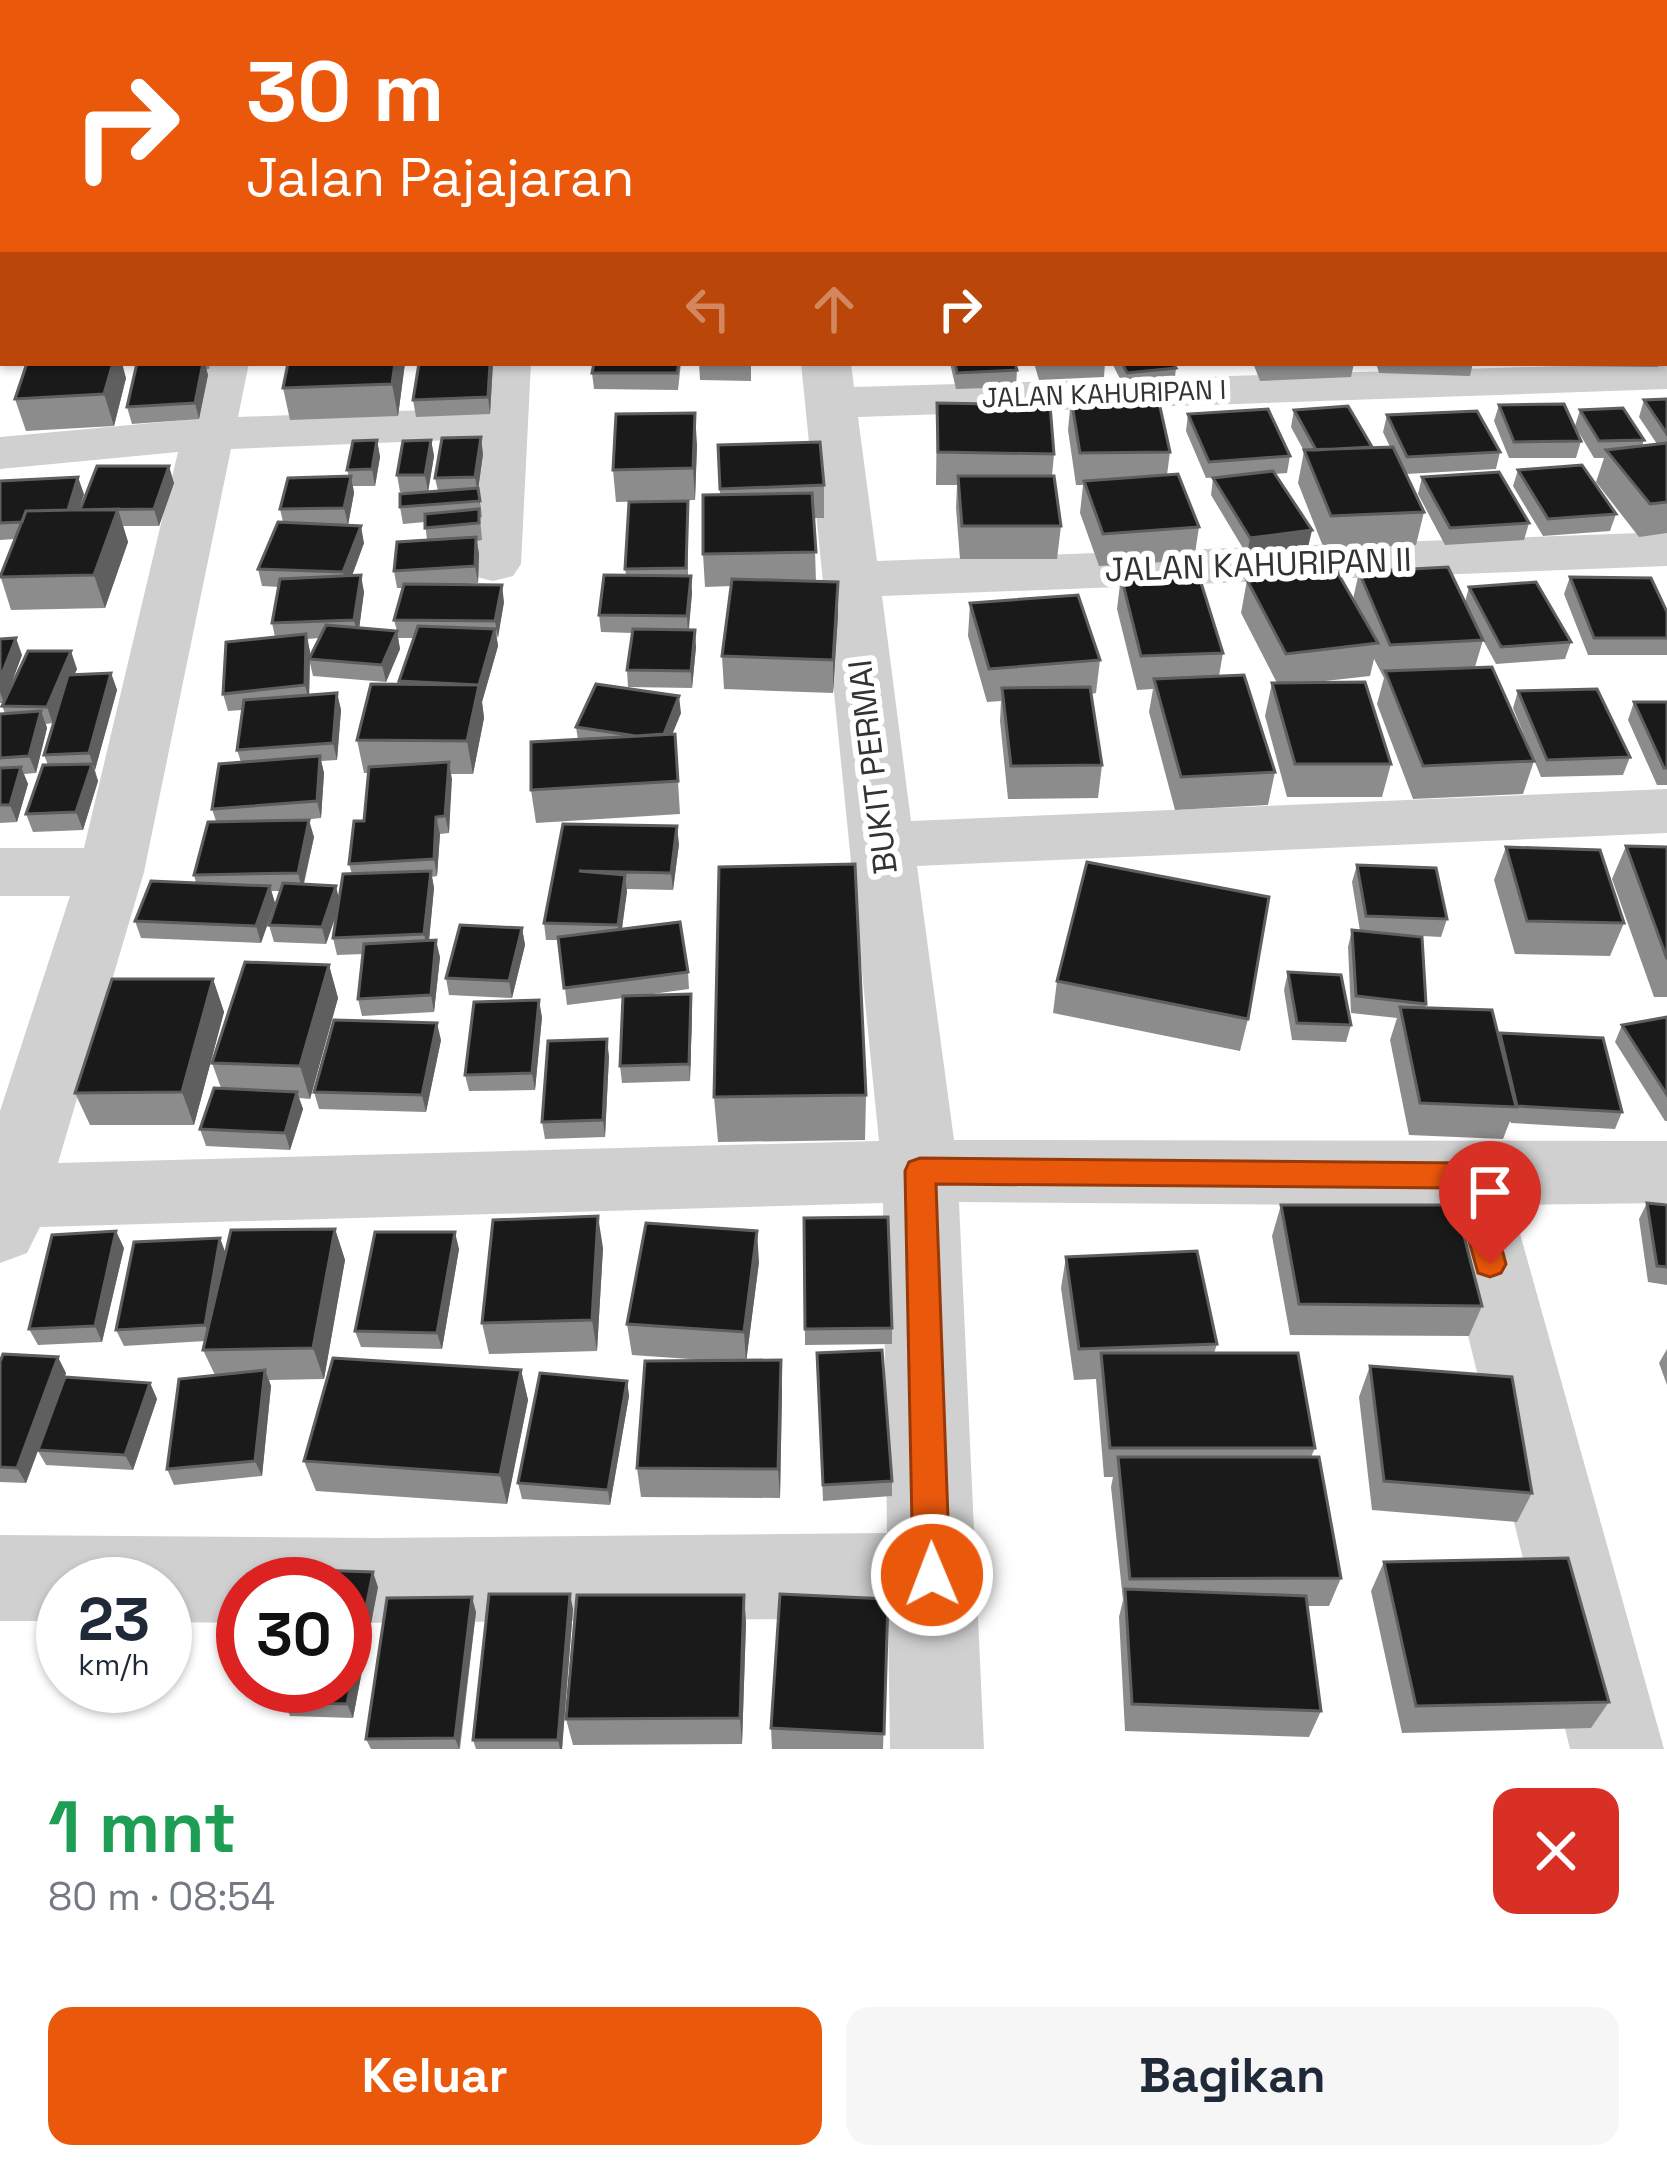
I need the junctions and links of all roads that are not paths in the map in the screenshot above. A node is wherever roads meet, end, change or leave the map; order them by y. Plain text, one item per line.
1 (223, 366) edge
2 (506, 366) edge
3 (1497, 372) edge
4 (1667, 374) edge
5 (1179, 377) edge
6 (827, 383) edge
7 (501, 423) junction
8 (207, 434) junction
9 (0, 453) edge
10 (1667, 549) edge
11 (493, 564) dead end
12 (849, 580) junction
13 (1667, 811) edge
14 (881, 845) junction
15 (0, 872) edge
16 (111, 872) junction
17 (920, 1171) junction
18 (1667, 1172) edge
19 (1466, 1175) junction
20 (4, 1213) edge
21 (932, 1575) junction
22 (0, 1578) edge
23 (937, 1749) edge
24 (1617, 1749) edge

1 - 8 street
2 - 7 street
3 - 4 street, JALAN KAHURIPAN I
3 - 5 street, JALAN KAHURIPAN I
5 - 6 street, JALAN KAHURIPAN I
6 - 12 street, BUKIT PERMAI
7 - 8 street
7 - 11 street
8 - 9 street
8 - 16 street
10 - 12 street, JALAN KAHURIPAN II
12 - 14 street, BUKIT PERMAI
13 - 14 street
14 - 17 street, BUKIT PERMAI
15 - 16 street
16 - 20 street
17 - 19 street
17 - 20 street
17 - 21 street, BUKIT PERMAI
18 - 19 street
19 - 24 street
21 - 22 street
21 - 23 street, BUKIT PERMAI

